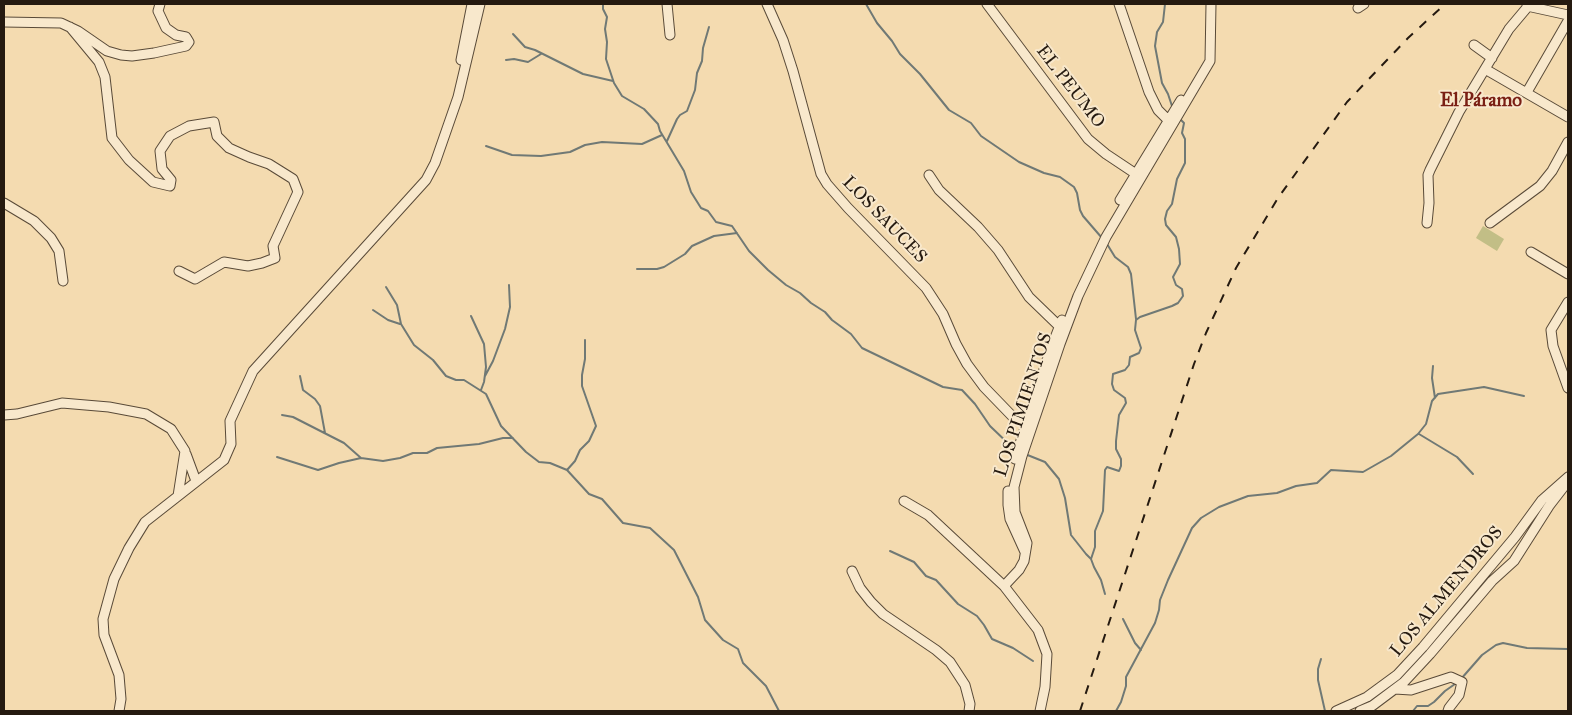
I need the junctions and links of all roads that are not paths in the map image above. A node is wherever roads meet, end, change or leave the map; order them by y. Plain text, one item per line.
1 (160, 4) edge
2 (472, 4) edge
3 (480, 4) edge
4 (667, 4) edge
5 (767, 4) edge
6 (987, 4) edge
7 (1119, 4) edge
8 (1205, 4) edge
9 (1211, 4) edge
10 (1528, 5) edge
11 (1568, 15) edge
12 (1568, 21) edge
13 (4, 22) edge
14 (70, 26) junction
15 (670, 34) dead end
16 (1474, 45) dead end
17 (1492, 58) junction
18 (1485, 69) junction
19 (1527, 92) junction
20 (1568, 117) edge
21 (1170, 122) junction
22 (1568, 142) edge
23 (430, 163) dead end
24 (930, 175) dead end
25 (1138, 175) junction
26 (4, 203) edge
27 (1427, 223) dead end
28 (1490, 223) dead end
29 (1531, 252) dead end
30 (179, 271) dead end
31 (1568, 274) edge
32 (63, 281) dead end
33 (1568, 302) edge
34 (1060, 327) junction
35 (1568, 388) edge
36 (4, 415) edge
37 (1029, 424) junction
38 (185, 451) junction
39 (1568, 479) edge
40 (196, 482) junction
41 (178, 496) junction
42 (904, 501) dead end
43 (852, 571) dead end
44 (1004, 586) junction
45 (1395, 689) junction
46 (119, 711) edge
47 (969, 711) edge
48 (1040, 711) edge
49 (1336, 711) edge
50 (1360, 711) edge
51 (1448, 711) edge

1 - 14 street
2 - 23 street
3 - 40 street
4 - 15 street
5 - 37 street, LOS SAUCES
6 - 25 street, EL PEUMO
7 - 21 street
8 - 21 street, LOS PIMIENTOS
9 - 21 street, LOS PIMIENTOS
10 - 11 street
10 - 17 street
12 - 19 street
13 - 14 street
14 - 30 street
16 - 17 street
17 - 18 street
18 - 19 street
18 - 27 street
19 - 20 street
21 - 25 street, LOS PIMIENTOS
22 - 28 street
24 - 34 street
25 - 34 street, LOS PIMIENTOS
25 - 37 street, LOS PIMIENTOS
26 - 32 street
29 - 31 street
33 - 35 street
34 - 37 street, LOS PIMIENTOS
36 - 38 street
37 - 44 street, LOS PIMIENTOS
38 - 40 street
38 - 41 street
39 - 45 street, LOS ALMENDROS
39 - 49 street, LOS ALMENDROS
40 - 41 street
41 - 46 street
42 - 44 street
43 - 47 street
44 - 48 street
45 - 50 street, LOS ALMENDROS
45 - 51 street

